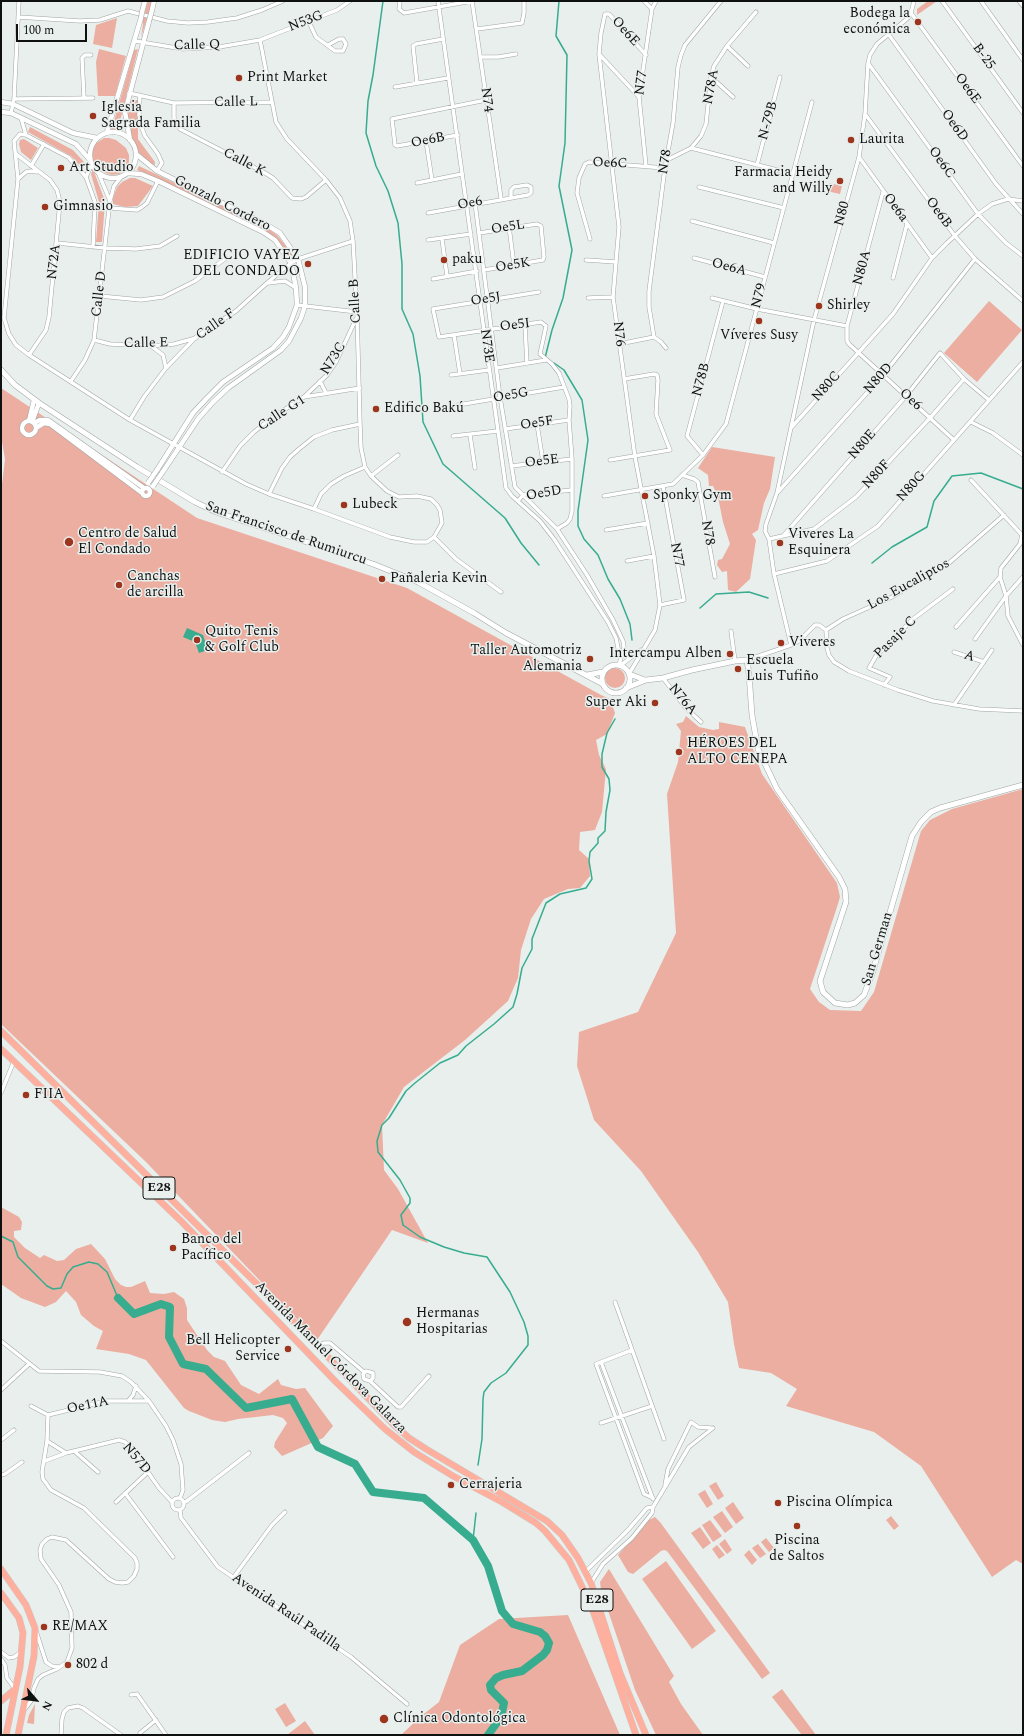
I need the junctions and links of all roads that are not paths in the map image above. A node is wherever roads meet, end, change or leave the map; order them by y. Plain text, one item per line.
1 (19, 1) edge
2 (146, 1) edge
3 (154, 1) edge
4 (283, 1) edge
5 (350, 1) edge
6 (400, 1) edge
7 (438, 1) edge
8 (472, 1) edge
9 (524, 1) edge
10 (644, 1) edge
11 (656, 1) edge
12 (721, 1) edge
13 (914, 1) edge
14 (942, 1) edge
15 (981, 1) edge
16 (1019, 1) edge
17 (1023, 6) edge
18 (439, 7) junction
19 (652, 10) junction
20 (756, 12) dead end
21 (911, 13) junction
22 (604, 15) joint
23 (18, 17) junction
24 (308, 20) junction
25 (477, 29) junction
26 (889, 35) junction
27 (443, 39) junction
28 (260, 40) junction
29 (135, 41) junction
30 (143, 43) junction
31 (328, 45) junction
32 (727, 46) junction
33 (516, 54) dead end
34 (599, 54) junction
35 (91, 55) dead end
36 (646, 55) junction
37 (480, 57) junction
38 (1023, 60) edge
39 (868, 63) junction
40 (748, 66) dead end
41 (711, 77) junction
42 (780, 77) dead end
43 (448, 78) junction
44 (417, 83) junction
45 (395, 87) dead end
46 (130, 93) junction
47 (140, 96) junction
48 (639, 97) junction
49 (733, 97) dead end
50 (84, 98) junction
51 (93, 98) dead end
52 (486, 100) junction
53 (14, 101) junction
54 (1, 102) edge
55 (271, 102) junction
56 (812, 102) dead end
57 (174, 103) junction
58 (453, 106) junction
59 (1, 112) edge
60 (11, 113) junction
61 (1023, 113) edge
62 (865, 114) junction
63 (21, 118) junction
64 (45, 120) junction
65 (41, 127) junction
66 (67, 130) junction
67 (107, 132) junction
68 (26, 134) junction
69 (458, 135) junction
70 (64, 138) junction
71 (97, 138) junction
72 (130, 140) junction
73 (426, 140) junction
74 (44, 144) junction
75 (691, 148) junction
76 (16, 154) junction
77 (136, 154) junction
78 (859, 157) junction
79 (667, 160) junction
80 (91, 162) junction
81 (611, 164) junction
82 (757, 165) junction
83 (30, 166) junction
84 (646, 166) junction
85 (1023, 166) edge
86 (665, 168) junction
87 (157, 171) junction
88 (38, 172) junction
89 (98, 172) junction
90 (127, 172) junction
91 (462, 174) junction
92 (793, 174) junction
93 (122, 176) junction
94 (86, 177) junction
95 (18, 179) junction
96 (326, 180) junction
97 (432, 180) junction
98 (158, 181) junction
99 (417, 183) dead end
100 (699, 187) dead end
101 (883, 192) junction
102 (511, 197) junction
103 (501, 198) junction
104 (1008, 199) junction
105 (110, 201) junction
106 (1023, 201) edge
107 (475, 204) junction
108 (466, 205) junction
109 (109, 208) junction
110 (784, 208) junction
111 (428, 212) dead end
112 (978, 214) junction
113 (1023, 214) edge
114 (692, 221) dead end
115 (907, 224) junction
116 (509, 228) junction
117 (479, 233) junction
118 (471, 234) junction
119 (177, 236) dead end
120 (955, 236) junction
121 (442, 239) junction
122 (590, 239) dead end
123 (428, 240) dead end
124 (353, 241) junction
125 (57, 243) junction
126 (774, 243) junction
127 (93, 246) junction
128 (105, 248) junction
129 (1023, 256) edge
130 (226, 258) dead end
131 (694, 258) dead end
132 (932, 258) junction
133 (298, 259) junction
134 (586, 260) dead end
135 (975, 260) junction
136 (541, 261) joint
137 (616, 262) junction
138 (291, 263) junction
139 (514, 265) junction
140 (484, 270) junction
141 (477, 271) junction
142 (447, 276) junction
143 (765, 277) junction
144 (893, 278) dead end
145 (434, 279) dead end
146 (267, 283) junction
147 (296, 288) junction
148 (539, 292) dead end
149 (100, 296) junction
150 (613, 297) junction
151 (588, 298) dead end
152 (712, 298) dead end
153 (488, 299) junction
154 (480, 300) junction
155 (723, 301) junction
156 (1023, 301) edge
157 (297, 304) junction
158 (305, 306) junction
159 (757, 309) junction
160 (357, 314) junction
161 (814, 320) junction
162 (525, 325) junction
163 (847, 326) junction
164 (491, 328) junction
165 (483, 331) junction
166 (454, 335) junction
167 (196, 337) junction
168 (439, 337) joint
169 (654, 337) junction
170 (94, 340) junction
171 (619, 344) junction
172 (849, 344) joint
173 (151, 346) junction
174 (666, 348) dead end
175 (858, 352) junction
176 (29, 355) junction
177 (546, 360) junction
178 (1023, 362) edge
179 (527, 364) junction
180 (166, 368) junction
181 (497, 368) junction
182 (1, 370) edge
183 (489, 370) junction
184 (460, 374) junction
185 (451, 375) dead end
186 (883, 375) junction
187 (624, 379) junction
188 (964, 379) junction
189 (71, 381) junction
190 (320, 381) junction
191 (564, 387) junction
192 (360, 388) junction
193 (326, 393) junction
194 (906, 396) junction
195 (304, 397) junction
196 (500, 397) junction
197 (493, 399) junction
198 (989, 400) junction
199 (36, 401) junction
200 (458, 405) dead end
201 (930, 418) junction
202 (130, 420) junction
203 (569, 420) junction
204 (31, 422) junction
205 (971, 422) junction
206 (360, 424) junction
207 (537, 424) junction
208 (36, 428) junction
209 (505, 429) junction
210 (790, 429) junction
211 (498, 431) junction
212 (470, 435) junction
213 (453, 436) dead end
214 (954, 440) junction
215 (173, 445) junction
216 (179, 448) junction
217 (398, 455) dead end
218 (703, 455) junction
219 (1023, 455) edge
220 (635, 457) junction
221 (572, 459) junction
222 (610, 460) dead end
223 (543, 462) junction
224 (112, 464) junction
225 (511, 466) junction
226 (365, 467) junction
227 (108, 468) junction
228 (475, 468) dead end
229 (222, 472) junction
230 (682, 475) junction
231 (371, 476) junction
232 (971, 480) dead end
233 (663, 486) junction
234 (148, 487) junction
235 (641, 489) junction
236 (572, 490) junction
237 (142, 493) junction
238 (777, 493) junction
239 (269, 494) junction
240 (523, 495) junction
241 (604, 496) dead end
242 (518, 501) junction
243 (314, 508) junction
244 (1004, 515) junction
245 (648, 523) junction
246 (557, 529) junction
247 (606, 530) dead end
248 (784, 535) junction
249 (434, 537) junction
250 (769, 539) junction
251 (654, 556) junction
252 (627, 561) dead end
253 (582, 567) junction
254 (575, 572) junction
255 (774, 574) junction
256 (587, 575) junction
257 (1000, 577) junction
258 (1023, 577) edge
259 (715, 578) dead end
260 (580, 580) junction
261 (953, 590) dead end
262 (501, 592) dead end
263 (1006, 596) junction
264 (660, 605) junction
265 (613, 620) junction
266 (608, 622) junction
267 (956, 626) dead end
268 (826, 630) junction
269 (731, 631) dead end
270 (975, 639) dead end
271 (791, 645) junction
272 (1023, 645) edge
273 (644, 648) junction
274 (992, 650) dead end
275 (954, 652) dead end
276 (622, 654) junction
277 (747, 660) junction
278 (735, 661) junction
279 (984, 662) junction
280 (620, 665) junction
281 (603, 672) junction
282 (629, 674) junction
283 (587, 675) junction
284 (663, 678) junction
285 (646, 680) junction
286 (603, 684) junction
287 (884, 685) junction
288 (626, 688) junction
289 (954, 705) junction
290 (1023, 711) edge
291 (701, 722) dead end
292 (1023, 785) edge
293 (1, 1031) edge
294 (1, 1049) edge
295 (14, 1061) junction
296 (1, 1093) edge
297 (119, 1148) junction
298 (112, 1155) junction
299 (164, 1193) junction
300 (157, 1199) junction
301 (615, 1302) dead end
302 (2, 1343) edge
303 (317, 1346) junction
304 (632, 1350) junction
305 (307, 1352) junction
306 (602, 1362) junction
307 (29, 1364) junction
308 (364, 1372) junction
309 (429, 1376) dead end
310 (370, 1381) junction
311 (136, 1386) junction
312 (1, 1390) edge
313 (128, 1401) junction
314 (149, 1401) junction
315 (31, 1406) dead end
316 (652, 1406) junction
317 (48, 1415) junction
318 (622, 1415) junction
319 (616, 1417) junction
320 (602, 1423) dead end
321 (14, 1430) dead end
322 (664, 1439) dead end
323 (1, 1440) edge
324 (47, 1441) junction
325 (74, 1451) junction
326 (249, 1452) dead end
327 (66, 1453) junction
328 (45, 1461) junction
329 (22, 1462) dead end
330 (98, 1472) dead end
331 (148, 1472) junction
332 (1, 1475) edge
333 (664, 1487) junction
334 (125, 1493) junction
335 (180, 1498) junction
336 (653, 1498) junction
337 (116, 1502) dead end
338 (172, 1502) junction
339 (184, 1502) junction
340 (656, 1502) junction
341 (653, 1506) junction
342 (180, 1510) junction
343 (285, 1512) dead end
344 (173, 1557) dead end
345 (1, 1569) edge
346 (586, 1571) junction
347 (233, 1578) junction
348 (591, 1583) junction
349 (1, 1593) edge
350 (35, 1628) junction
351 (1, 1652) edge
352 (22, 1652) junction
353 (1, 1659) edge
354 (60, 1667) junction
355 (15, 1689) junction
356 (131, 1695) dead end
357 (1, 1701) edge
358 (407, 1704) dead end
359 (22, 1712) junction
360 (156, 1720) junction
361 (140, 1733) dead end
362 (6, 1735) edge
363 (18, 1735) edge
364 (61, 1735) edge
365 (121, 1735) edge
366 (166, 1735) edge
367 (636, 1735) edge
368 (646, 1735) edge

1 - 23 street
2 - 29 street, bridge
3 - 30 street, bridge
4 - 23 street
5 - 24 street, N53G
6 - 18 street
7 - 18 street, N73E
8 - 18 street
8 - 25 street, N74
9 - 25 street
10 - 19 street
11 - 19 street, N77
12 - 79 street, N78
13 - 21 street
14 - 61 street, B-25
15 - 38 street
16 - 17 street
18 - 27 street, N73E
19 - 36 street, N77
20 - 32 street, N78A
21 - 26 street, N80
21 - 85 street, Oe6E
22 - 34 street, N76
22 - 36 street, Oe6E
23 - 53 street
24 - 28 street, N53G
24 - 31 street
25 - 37 street, N74
26 - 39 street, N80
26 - 104 street, Oe6D
27 - 43 street, N73E
27 - 44 street
28 - 30 street, Calle Q
28 - 55 street, Calle B
29 - 30 street, Calle Q
29 - 67 street
30 - 46 street
31 - 31 street
32 - 40 street
32 - 41 street, N78A
33 - 37 street
34 - 48 street
34 - 81 street, N76
35 - 50 street
36 - 48 street, N77
37 - 52 street, N74
39 - 62 street, N80
39 - 112 street, Oe6C
41 - 49 street
41 - 75 street, N78A
42 - 82 street, N-79B
43 - 44 street
43 - 58 street, N73E
44 - 45 street
46 - 47 street, Calle L
46 - 72 street
47 - 57 street, Calle L
47 - 87 street
48 - 84 street, N77
50 - 51 street
50 - 53 street
52 - 58 street
52 - 103 street, N74
53 - 54 street
53 - 60 street
53 - 64 street
55 - 57 street, Calle L
55 - 96 street, Calle B
56 - 92 street, N79
57 - 96 street, Calle K
58 - 69 street, N73E
58 - 73 street, Oe6B
59 - 60 street
60 - 63 street
62 - 78 street, N80
62 - 120 street, Oe6B
63 - 65 street
63 - 68 street
64 - 65 street
64 - 66 street
65 - 70 street
66 - 70 street
66 - 71 street
67 - 71 street
67 - 72 street
68 - 74 street
68 - 76 street
69 - 73 street, Oe6B
69 - 91 street, N73E
70 - 80 street
71 - 80 street
72 - 77 street
73 - 97 street
74 - 83 street
74 - 94 street
75 - 79 street
75 - 82 street
76 - 83 street, N72A
76 - 95 street
77 - 87 street, Gonzalo Cordero
77 - 90 street
78 - 101 street, Oe6a
78 - 161 street, N80
79 - 86 street, N78
80 - 89 street
80 - 94 street
81 - 84 street, Oe6C
81 - 122 street, Oe6C
81 - 137 street, N76
82 - 92 street
83 - 88 street, N72A
84 - 86 street, Oe6C
86 - 169 street, N78
87 - 133 street, Gonzalo Cordero
88 - 95 street
88 - 125 street, N72A
89 - 93 street
89 - 105 street
90 - 93 street
90 - 98 street, Gonzalo Cordero
91 - 97 street
91 - 108 street, N73E
92 - 110 street, N79
93 - 105 street, Calle D
94 - 127 street
95 - 176 street
96 - 124 street, Calle B
97 - 99 street
98 - 109 street
98 - 138 street, Gonzalo Cordero
100 - 110 street
101 - 115 street, Oe6a
101 - 163 street, N80A
102 - 102 street, Oe6
102 - 103 street, Oe6
103 - 107 street, Oe6
104 - 106 street, N80C
104 - 112 street, N80C
104 - 113 street, Oe6D
105 - 109 street, Calle D
107 - 108 street, Oe6
107 - 117 street, N73E
108 - 111 street, Oe6
108 - 118 street, N73E
109 - 128 street, Calle D
110 - 126 street, N79
112 - 120 street, N80C
112 - 129 street, Oe6C
114 - 126 street
115 - 132 street, Oe6a
115 - 144 street
116 - 117 street, Oe5L
116 - 136 street, Oe5L
116 - 139 street
117 - 140 street, N73E
118 - 121 street, Oe5L
118 - 141 street, N73E
119 - 128 street
120 - 132 street, N80C
120 - 135 street, Oe6B
121 - 123 street, Oe5L
121 - 142 street
124 - 133 street, Calle F
124 - 160 street, Calle B
125 - 127 street
125 - 176 street, N72A
126 - 143 street, N79
127 - 128 street
128 - 149 street, Calle D
130 - 149 street
131 - 143 street, Oe6A
132 - 175 street, N80C
133 - 138 street, Calle F
133 - 158 street, Gonzalo Cordero
134 - 137 street
135 - 156 street, Oe6B
135 - 186 street, N80D
136 - 139 street, Oe5K
137 - 150 street, N76
138 - 146 street, Calle F
138 - 147 street, Gonzalo Cordero
139 - 140 street, Oe5K
140 - 153 street, N73E
141 - 142 street, Oe5K
141 - 154 street, N73E
142 - 145 street, Oe5K
143 - 159 street, N79
146 - 147 street
146 - 167 street, Calle F
147 - 157 street, Gonzalo Cordero
148 - 153 street, Oe5J
149 - 170 street, Calle D
150 - 151 street
150 - 171 street, N76
152 - 155 street
153 - 154 street, Oe5J
153 - 164 street, N73E
154 - 165 street, N73E
154 - 168 street, Oe5J
155 - 159 street
155 - 218 street, N78B
157 - 158 street
157 - 215 street, Gonzalo Cordero
158 - 160 street
158 - 216 street, Gonzalo Cordero
159 - 161 street
159 - 218 street, N79
160 - 190 street, N73C
160 - 192 street, Calle B
161 - 163 street
161 - 210 street, N80
162 - 164 street, Oe5I
162 - 177 street, Oe5I
162 - 179 street
163 - 172 street, N80A
164 - 165 street, Oe5I
164 - 181 street, N73E
165 - 166 street, Oe5I
165 - 183 street, N73E
166 - 168 street, Oe5I
166 - 184 street
167 - 173 street, Calle E
167 - 180 street, Calle F
169 - 171 street
169 - 174 street
170 - 173 street, Calle E
170 - 189 street, Calle D
171 - 187 street, N76
172 - 175 street, Oe6
173 - 180 street
175 - 186 street, Oe6
175 - 210 street, N80C
176 - 189 street
177 - 179 street
177 - 191 street
178 - 198 street, N80G
179 - 181 street
180 - 202 street, Calle F
181 - 196 street, N73E
182 - 199 main road, San Francisco de Rumiurcu
183 - 184 street
183 - 197 street, N73E
184 - 185 street
186 - 194 street, Oe6
186 - 238 street, N80D
187 - 220 street, N76
187 - 220 street
188 - 194 street, N80E
188 - 198 street
188 - 201 street, N80F
189 - 202 street
190 - 193 street
190 - 195 street, N73C
191 - 196 street, Oe5G
191 - 203 street
192 - 193 street, Calle G1
192 - 206 street, Calle B
193 - 195 street, Calle G1
194 - 201 street, Oe6
194 - 248 street, N80E
195 - 229 street, Calle G1
196 - 197 street, Oe5G
196 - 209 street, N73E
197 - 200 street, Oe5G
197 - 211 street, N73E
198 - 205 street, N80G
199 - 204 street
199 - 283 main road, San Francisco de Rumiurcu
201 - 214 street, Oe6
201 - 248 street, N80F
202 - 215 street
203 - 207 street, Oe5F
203 - 221 street
204 - 208 street
204 - 208 street
204 - 224 street
205 - 214 street, N80G
205 - 219 street
206 - 226 street, Calle B
206 - 239 street
207 - 209 street, Oe5F
207 - 223 street
208 - 227 street
209 - 225 street, N73E
210 - 238 street, N80C
211 - 212 street
211 - 242 street, N73E
212 - 213 street
212 - 228 street
214 - 255 street, N80G
215 - 216 street
215 - 234 street, Gonzalo Cordero, bridge
216 - 229 street
216 - 234 street, Gonzalo Cordero, bridge
217 - 231 street
218 - 230 street, N79
220 - 222 street
220 - 235 street, N76
221 - 223 street, Oe5E
221 - 236 street
223 - 225 street, Oe5E
224 - 227 street
224 - 234 street
225 - 240 street, N73E
226 - 231 street, Calle B
226 - 243 street
227 - 237 street
229 - 239 street
230 - 233 street
230 - 259 street, N78
231 - 249 street, Calle B
232 - 244 street
233 - 235 street
233 - 264 street, N77
234 - 237 street
234 - 237 street
235 - 241 street
235 - 245 street, N76
236 - 240 street, Oe5D
236 - 246 street
238 - 250 street, N80C
239 - 243 street
240 - 242 street, Oe5D
240 - 246 street, N73E
242 - 254 street, N73E
243 - 249 street
244 - 257 street
244 - 268 street, Los Eucaliptos
245 - 247 street
245 - 251 street, N76
246 - 253 street, N73E
248 - 250 street, N80F
249 - 262 street
250 - 255 street, N80C
251 - 252 street
251 - 264 street, N76
253 - 254 street
253 - 256 street, N73E
254 - 260 street, N73E
255 - 271 street, N80C
256 - 260 street
256 - 265 street, N73E
257 - 263 street
257 - 267 street
258 - 263 street
260 - 266 street, N73E
261 - 287 street, Pasaje C
263 - 270 street
263 - 272 street
264 - 273 street, N76
265 - 266 street
265 - 276 street, N73E
266 - 276 street, N73E
268 - 271 street
268 - 287 street
269 - 278 street
271 - 277 street
273 - 280 street, N76
273 - 282 street, N76
274 - 279 street
275 - 279 street, A
276 - 280 street, N73E
277 - 278 main road
277 - 292 main road, San German
278 - 284 main road
279 - 289 street
280 - 281 main road
280 - 282 main road
281 - 283 main road
281 - 286 main road
282 - 285 main road
282 - 288 main road
283 - 286 main road, San Francisco de Rumiurcu
284 - 285 main road
284 - 291 street, N76A
285 - 288 main road
286 - 288 main road
287 - 289 street
289 - 290 street
293 - 297 main road, Avenida Manuel Córdova Galarza / E28
294 - 295 main road, Avenida Manuel Córdova Galarza / E28
295 - 296 street
295 - 298 main road, Avenida Manuel Córdova Galarza / E28
297 - 298 main road
297 - 299 main road, Avenida Manuel Córdova Galarza / E28
298 - 300 main road, Avenida Manuel Córdova Galarza / E28
299 - 300 main road
299 - 303 main road, Avenida Manuel Córdova Galarza / E28
300 - 305 main road, Avenida Manuel Córdova Galarza / E28
301 - 304 street
302 - 307 street
303 - 305 main road
303 - 308 street
303 - 346 main road, Avenida Manuel Córdova Galarza / E28
304 - 306 street
304 - 316 street
305 - 367 main road, Avenida Manuel Córdova Galarza / E28
306 - 318 street
306 - 319 street
307 - 311 street
307 - 312 street
308 - 310 street
308 - 310 street
309 - 310 street
311 - 313 street
311 - 314 street
313 - 314 street, Oe11A
313 - 317 street, Oe11A
314 - 335 street
315 - 317 street, Oe11A
316 - 318 street
316 - 322 street
317 - 324 street
318 - 319 street
318 - 336 street
319 - 320 street
319 - 336 street
321 - 323 street
324 - 327 street
324 - 328 street
325 - 327 street, N57D
325 - 330 street
325 - 331 street, N57D
326 - 339 street
327 - 328 street, N57D
328 - 354 street
329 - 332 street
331 - 334 street
331 - 338 street, N57D
333 - 333 street
333 - 340 street
334 - 337 street
334 - 344 street
335 - 338 street
335 - 339 street
336 - 340 street
338 - 342 street
339 - 342 street
340 - 341 street
341 - 346 street
341 - 348 street
342 - 347 street, Avenida Raúl Padilla
343 - 347 street
345 - 350 main road
346 - 348 main road, Avenida Manuel Córdova Galarza / E28
347 - 358 street, Avenida Raúl Padilla
348 - 368 main road, Avenida Manuel Córdova Galarza / E28
349 - 352 main road
350 - 354 street
350 - 359 main road
351 - 352 street
352 - 355 main road
353 - 355 street
354 - 359 street
355 - 357 main road
355 - 362 main road
356 - 360 street
359 - 363 main road
360 - 361 street
360 - 366 street
364 - 365 street

